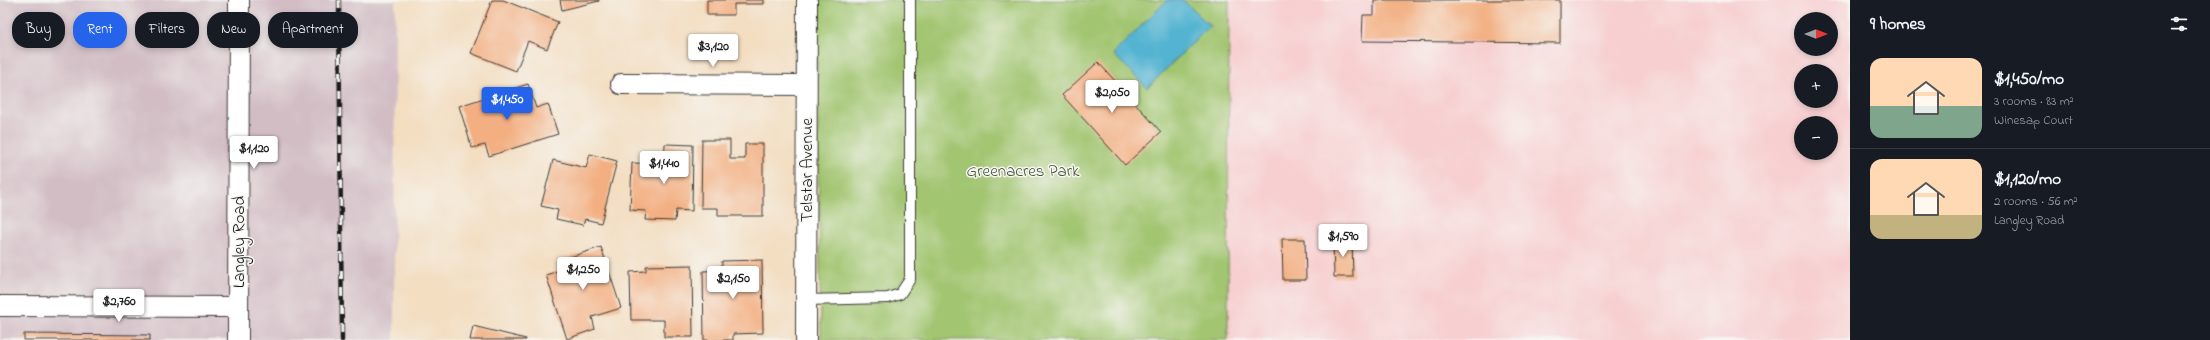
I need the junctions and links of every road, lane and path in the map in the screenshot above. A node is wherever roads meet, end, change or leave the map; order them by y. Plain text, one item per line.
1 (239, 0) edge
2 (807, 0) edge
3 (910, 0) edge
4 (621, 84) dead end
5 (806, 85) junction
6 (806, 300) junction
7 (0, 306) edge
8 (238, 307) junction
9 (238, 340) edge
10 (806, 340) edge

1 - 8 street, Langley Road
2 - 5 street, Telstar Avenue
3 - 6 lane
4 - 5 street
5 - 6 street, Telstar Avenue
6 - 10 street, Telstar Avenue
7 - 8 street
8 - 9 street, Langley Road

